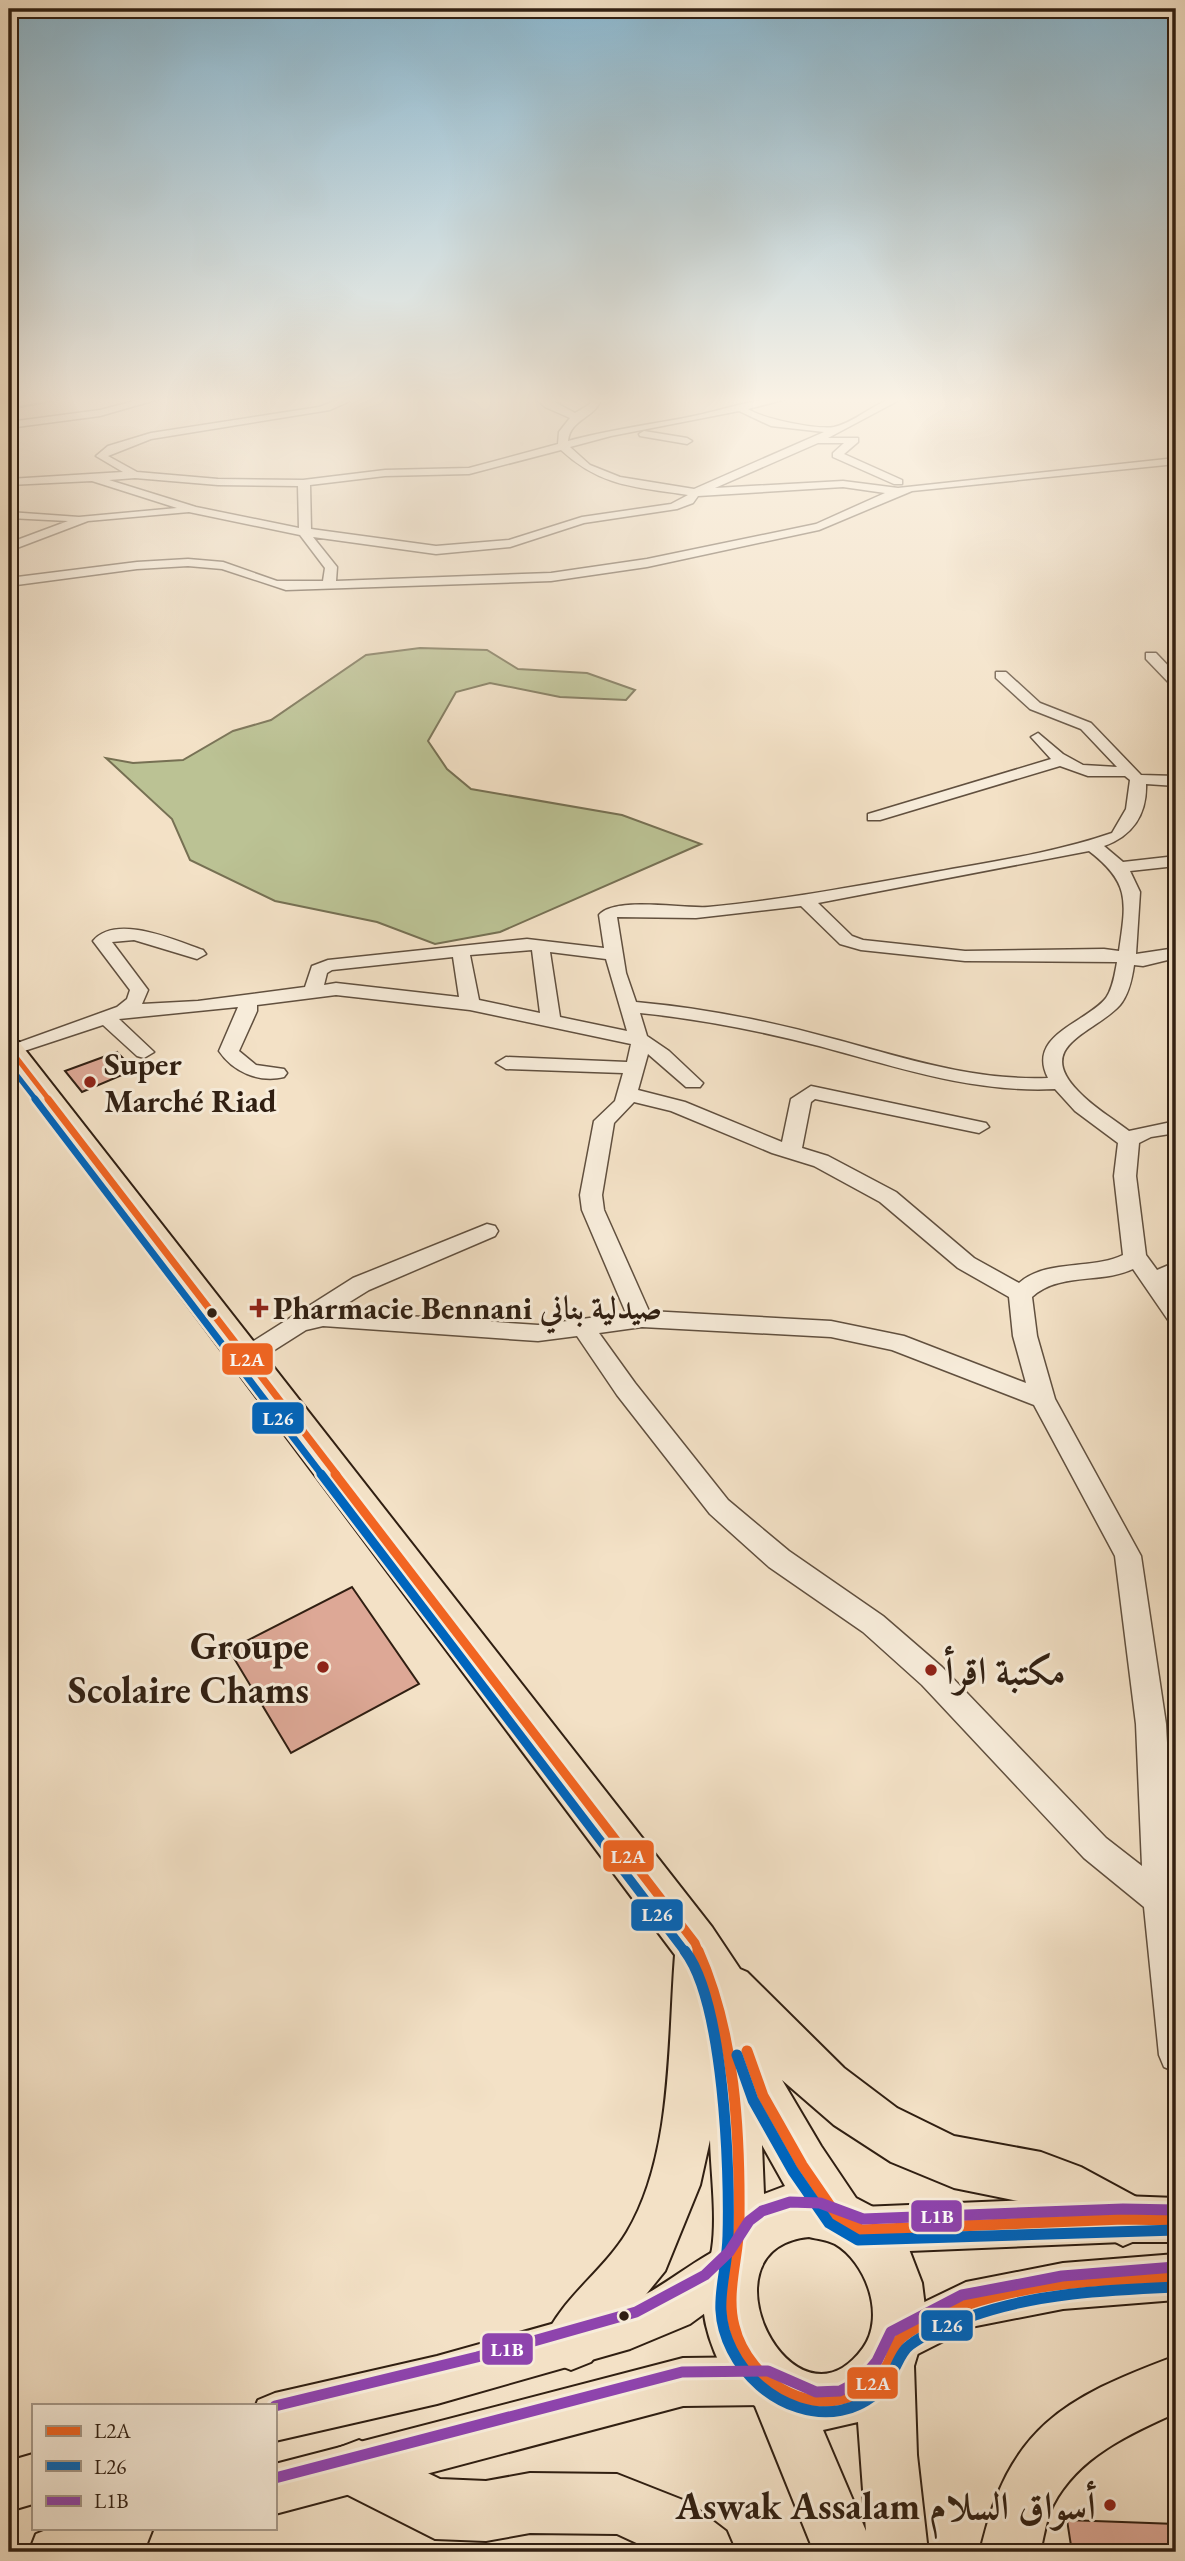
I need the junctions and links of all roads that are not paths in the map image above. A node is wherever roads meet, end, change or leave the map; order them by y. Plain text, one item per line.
1 (54, 517) edge
2 (118, 517) edge
3 (227, 517) edge
4 (304, 517) edge
5 (606, 517) edge
6 (844, 517) edge
7 (77, 520) junction
8 (304, 532) junction
9 (9, 547) edge
10 (9, 582) edge
11 (329, 585) junction
12 (1151, 656) dead end
13 (1001, 675) dead end
14 (1176, 682) edge
15 (1038, 737) dead end
16 (1058, 762) junction
17 (1133, 775) junction
18 (1176, 781) edge
19 (874, 817) dead end
20 (1091, 845) junction
21 (1176, 861) edge
22 (1120, 867) junction
23 (804, 900) junction
24 (540, 945) junction
25 (460, 949) junction
26 (1176, 953) edge
27 (197, 954) dead end
28 (613, 954) junction
29 (1126, 957) junction
30 (314, 991) junction
31 (247, 1000) junction
32 (470, 1004) junction
33 (630, 1007) junction
34 (115, 1014) junction
35 (551, 1021) junction
36 (640, 1040) junction
37 (10, 1049) edge
38 (144, 1052) dead end
39 (506, 1063) dead end
40 (634, 1068) junction
41 (277, 1073) dead end
42 (693, 1083) dead end
43 (1060, 1083) junction
44 (627, 1094) junction
45 (979, 1127) dead end
46 (1176, 1127) edge
47 (1128, 1141) junction
48 (791, 1150) junction
49 (487, 1231) dead end
50 (1136, 1257) junction
51 (1176, 1270) edge
52 (1153, 1281) junction
53 (1021, 1294) junction
54 (1176, 1314) edge
55 (642, 1319) junction
56 (299, 1323) junction
57 (584, 1329) junction
58 (246, 1357) junction
59 (1043, 1399) junction
60 (1159, 1899) junction
61 (708, 1964) junction
62 (1174, 2005) edge
63 (1176, 2055) edge
64 (1123, 2219) junction
65 (1176, 2220) edge
66 (849, 2223) junction
67 (737, 2258) junction
68 (1176, 2277) edge
69 (571, 2342) junction
70 (892, 2353) junction
71 (1176, 2384) edge
72 (771, 2385) junction
73 (276, 2417) edge
74 (359, 2469) junction
75 (32, 2479) edge
76 (9, 2486) edge
77 (276, 2488) edge
78 (122, 2530) edge
79 (54, 2552) edge
80 (705, 2552) edge
81 (844, 2552) edge
82 (898, 2552) edge
83 (1010, 2552) edge

1 - 7 street
2 - 7 street
3 - 8 street
4 - 8 street
5 - 8 street
6 - 11 street
7 - 9 street
8 - 11 street
10 - 11 street
12 - 14 street
13 - 17 street
15 - 16 street
16 - 17 street
16 - 19 street
17 - 18 street
17 - 20 street
20 - 22 street
20 - 23 street
21 - 22 street
22 - 29 street
23 - 28 street
23 - 29 street
24 - 25 street
24 - 28 street
24 - 35 street
25 - 30 street
25 - 32 street
26 - 29 street
27 - 34 street
28 - 33 street
29 - 43 street
30 - 31 street
30 - 32 street
31 - 34 street
31 - 41 street
32 - 35 street
33 - 36 street
33 - 43 street
34 - 37 street
34 - 38 street
35 - 36 street
36 - 40 street
36 - 42 street
37 - 58 highway
39 - 40 street
40 - 44 street
43 - 47 street
44 - 48 street
44 - 55 street
45 - 48 street
46 - 47 street
47 - 50 street
48 - 53 street
49 - 56 street
50 - 52 street
50 - 53 street
51 - 52 street
52 - 54 street
53 - 59 street
55 - 57 street
55 - 59 street
56 - 57 street
56 - 58 street
57 - 60 street
58 - 61 highway
59 - 60 street
60 - 62 street
61 - 64 highway
61 - 66 highway
61 - 67 highway
61 - 69 highway
62 - 63 street
64 - 65 main road
64 - 66 main road
66 - 67 highway
66 - 70 highway
67 - 69 main road
67 - 72 highway
68 - 70 main road
69 - 73 main road
70 - 72 highway
70 - 82 highway
71 - 83 highway
72 - 74 main road
72 - 81 highway
74 - 77 main road
74 - 80 highway
75 - 76 main road
78 - 79 main road

